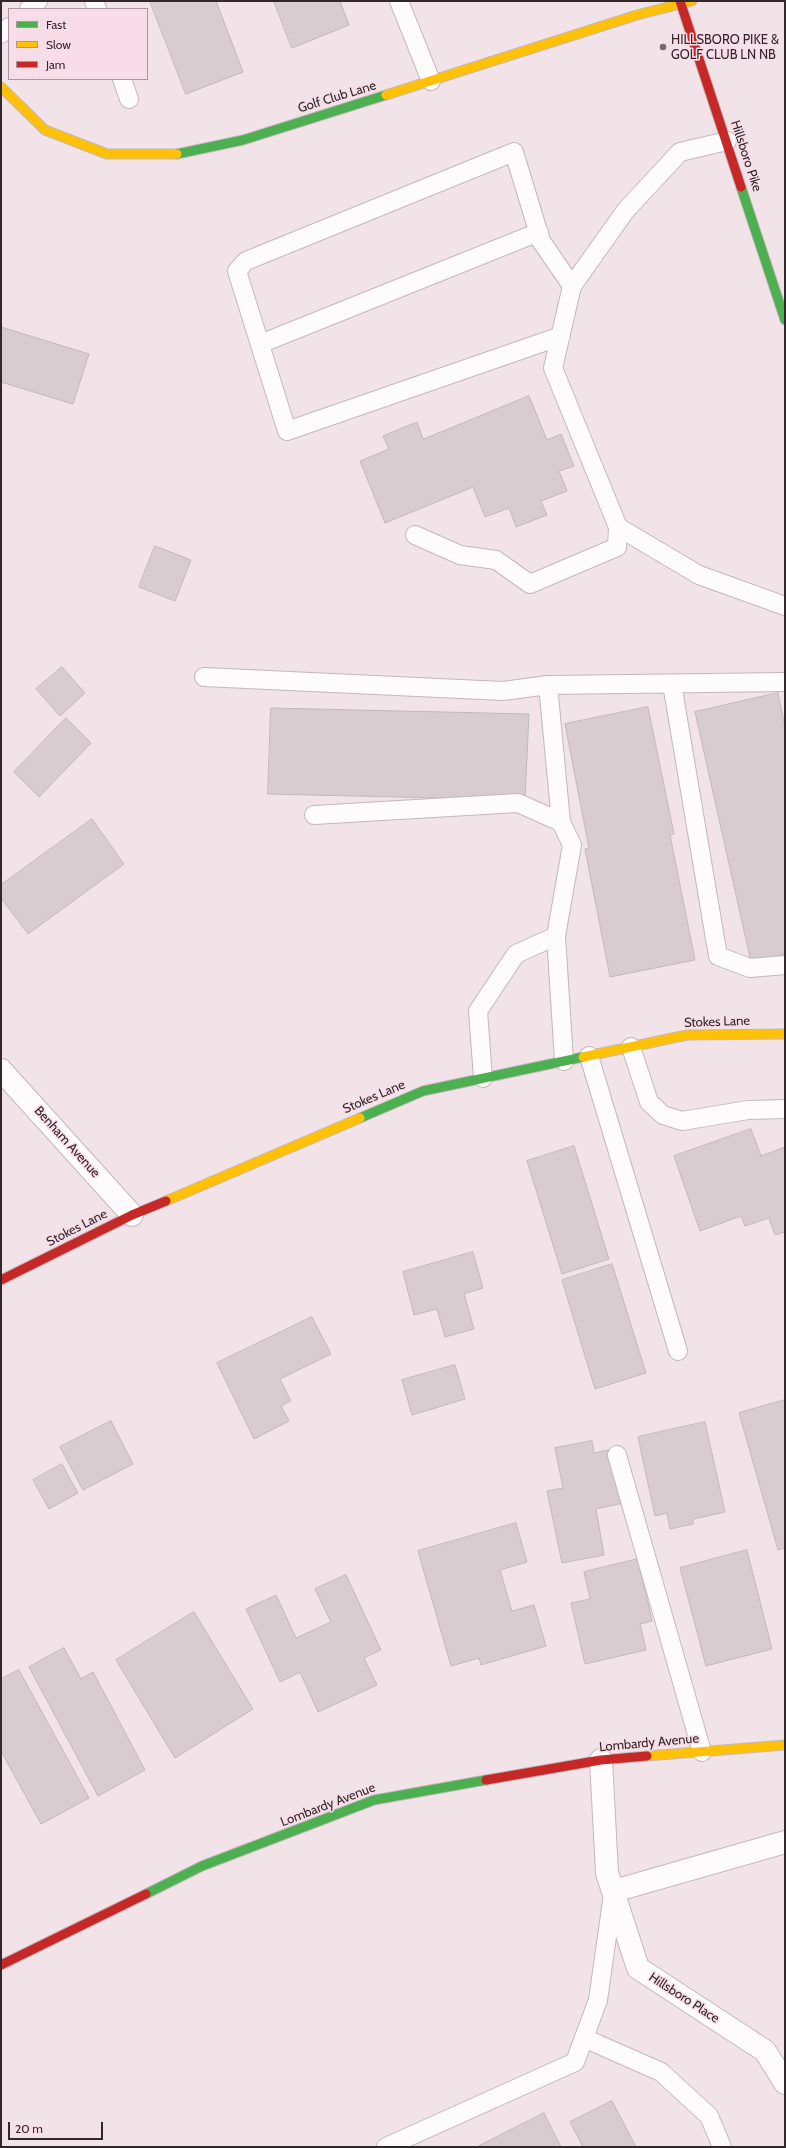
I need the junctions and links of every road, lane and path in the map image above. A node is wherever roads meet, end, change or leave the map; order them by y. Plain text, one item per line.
1 (38, 1) edge
2 (399, 1) edge
3 (692, 1) edge
4 (681, 3) edge
5 (30, 8) edge
6 (122, 80) edge
7 (431, 81) junction
8 (1, 87) edge
9 (129, 99) dead end
10 (727, 141) junction
11 (538, 232) junction
12 (572, 286) junction
13 (785, 320) edge
14 (561, 336) junction
15 (260, 344) junction
16 (618, 528) junction
17 (415, 535) dead end
18 (785, 606) edge
19 (204, 678) dead end
20 (785, 682) edge
21 (672, 684) junction
22 (548, 685) junction
23 (314, 816) dead end
24 (561, 822) junction
25 (556, 936) junction
26 (785, 965) edge
27 (785, 1034) edge
28 (631, 1047) junction
29 (589, 1056) junction
30 (564, 1061) junction
31 (1, 1070) edge
32 (483, 1078) junction
33 (785, 1109) edge
34 (132, 1214) junction
35 (1, 1280) edge
36 (678, 1351) dead end
37 (617, 1455) dead end
38 (785, 1745) edge
39 (702, 1752) junction
40 (601, 1760) junction
41 (785, 1842) edge
42 (614, 1892) junction
43 (1, 1965) edge
44 (584, 2038) junction
45 (785, 2083) edge
46 (386, 2147) edge
47 (722, 2147) edge

1 - 5 lane
2 - 7 lane
3 - 4 street, Golf Club Lane
4 - 7 street, Golf Club Lane
4 - 10 street, Hillsboro Pike
6 - 9 lane
7 - 8 street, Golf Club Lane
10 - 12 lane
10 - 13 street, Hillsboro Pike
11 - 12 lane
11 - 15 lane
11 - 15 lane
12 - 14 lane
14 - 15 lane
14 - 16 lane
16 - 17 lane
16 - 18 lane
19 - 22 lane
20 - 21 lane
21 - 22 lane
21 - 26 lane
22 - 24 lane
23 - 24 lane
24 - 25 lane
25 - 30 lane
25 - 32 lane
27 - 28 street, Stokes Lane
28 - 29 street, Stokes Lane
28 - 33 lane
29 - 30 street, Stokes Lane
29 - 36 lane
30 - 32 street, Stokes Lane
31 - 34 street, Benham Avenue
32 - 34 street, Stokes Lane
34 - 35 street, Stokes Lane
37 - 39 lane
38 - 39 street, Lombardy Avenue
39 - 40 street, Lombardy Avenue
40 - 42 street, Hillsboro Place
40 - 43 street, Lombardy Avenue
41 - 42 street
42 - 44 lane
42 - 45 street, Hillsboro Place
44 - 46 lane
44 - 47 lane

